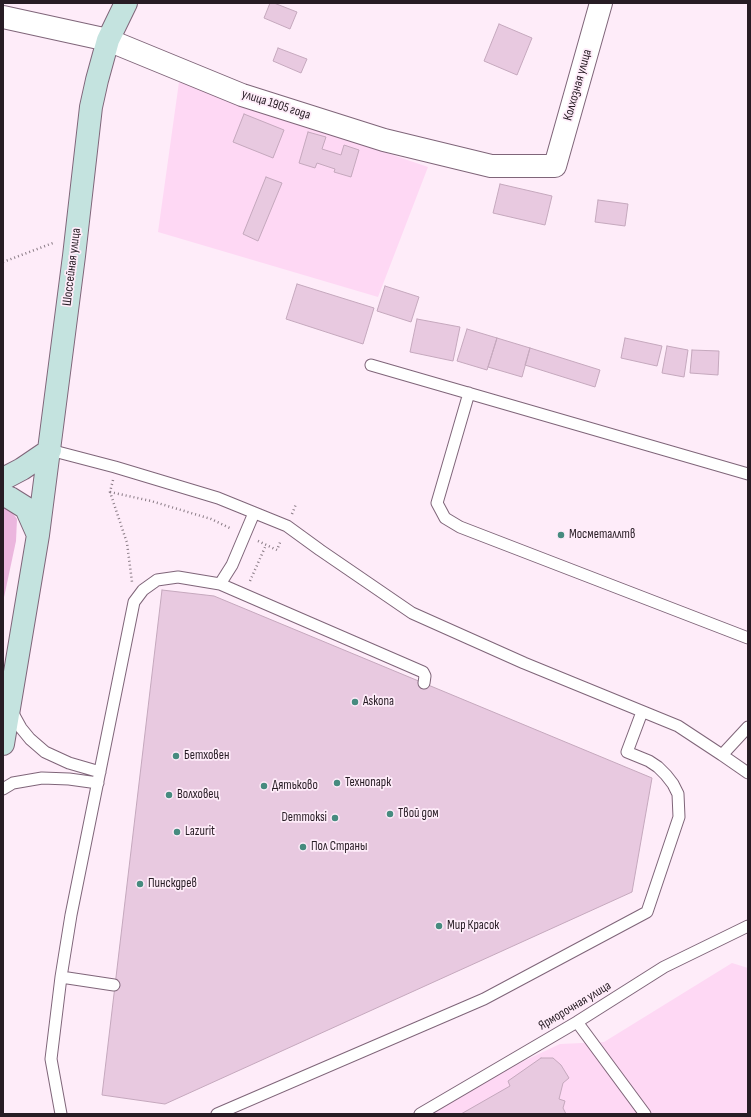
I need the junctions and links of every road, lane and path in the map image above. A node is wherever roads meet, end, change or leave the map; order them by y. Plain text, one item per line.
1 (126, 3) edge
2 (601, 3) edge
3 (3, 17) edge
4 (108, 40) junction
5 (555, 166) joint
6 (75, 246) junction
7 (3, 262) edge
8 (371, 365) dead end
9 (469, 394) junction
10 (50, 450) junction
11 (748, 474) edge
12 (3, 479) edge
13 (3, 495) edge
14 (254, 513) junction
15 (212, 520) dead end
16 (38, 535) junction
17 (266, 545) dead end
18 (220, 584) junction
19 (243, 594) junction
20 (134, 602) junction
21 (748, 638) edge
22 (424, 683) dead end
23 (9, 708) junction
24 (642, 712) junction
25 (748, 728) edge
26 (3, 744) edge
27 (722, 755) junction
28 (748, 773) edge
29 (99, 777) junction
30 (3, 789) edge
31 (748, 926) edge
32 (61, 977) junction
33 (114, 985) dead end
34 (577, 1022) junction
35 (61, 1114) edge
36 (217, 1114) edge
37 (420, 1114) edge
38 (645, 1114) edge

1 - 4 street, Шоссейная улица
2 - 5 street, Колхозная улица
3 - 4 street, улица 1905 года
4 - 5 street, улица 1905 года
4 - 6 street, Шоссейная улица
6 - 7 path
6 - 10 street, Шоссейная улица
8 - 9 lane
9 - 11 lane
9 - 21 lane
10 - 12 street
10 - 14 lane
10 - 16 street, Шоссейная улица
13 - 16 street
14 - 18 lane
14 - 24 lane
15 - 20 path
16 - 23 street, Шоссейная улица
17 - 19 path
18 - 19 lane
18 - 20 lane
19 - 22 lane
20 - 29 lane
23 - 26 street, Шоссейная улица
23 - 29 lane
24 - 27 lane
24 - 36 lane
25 - 27 lane
27 - 28 lane
29 - 30 lane
29 - 32 lane
31 - 34 lane, Ярморочная улица
32 - 33 lane
32 - 35 lane
34 - 37 lane, Ярморочная улица
34 - 38 lane

